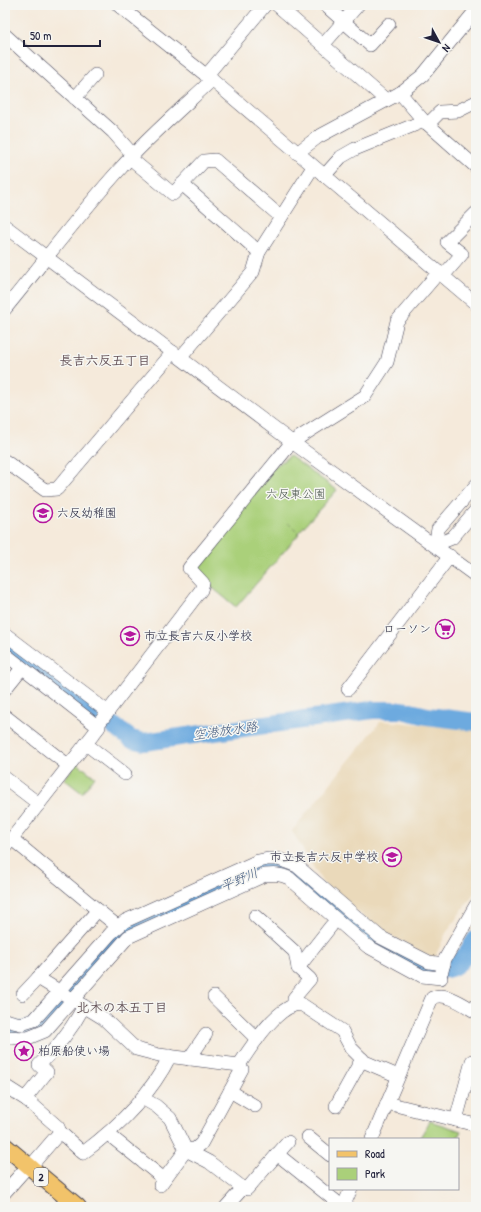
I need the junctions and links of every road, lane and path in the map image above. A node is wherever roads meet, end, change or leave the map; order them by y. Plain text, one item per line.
1 (118, 5) edge
2 (265, 5) edge
3 (277, 5) edge
4 (325, 5) edge
5 (358, 5) edge
6 (134, 10) edge
7 (476, 10) edge
8 (343, 22) junction
9 (389, 24) dead end
10 (5, 35) edge
11 (323, 45) junction
12 (95, 76) dead end
13 (209, 78) junction
14 (400, 93) junction
15 (75, 98) junction
16 (386, 100) junction
17 (476, 102) edge
18 (426, 123) junction
19 (297, 153) junction
20 (132, 156) junction
21 (313, 167) junction
22 (476, 167) edge
23 (324, 176) junction
24 (182, 184) junction
25 (476, 213) edge
26 (281, 217) junction
27 (5, 226) edge
28 (259, 252) junction
29 (46, 258) junction
30 (441, 274) junction
31 (476, 304) edge
32 (5, 310) edge
33 (177, 355) junction
34 (292, 442) junction
35 (5, 461) edge
36 (476, 485) edge
37 (476, 510) edge
38 (435, 545) junction
39 (450, 556) junction
40 (476, 576) edge
41 (5, 634) edge
42 (5, 654) edge
43 (22, 668) junction
44 (348, 689) dead end
45 (5, 690) edge
46 (108, 712) junction
47 (5, 716) edge
48 (97, 726) junction
49 (86, 744) junction
50 (69, 766) junction
51 (125, 774) dead end
52 (5, 778) edge
53 (39, 804) junction
54 (8, 842) edge
55 (476, 905) edge
56 (98, 910) junction
57 (255, 916) dead end
58 (117, 926) junction
59 (330, 926) dead end
60 (444, 964) junction
61 (298, 968) junction
62 (38, 978) junction
63 (441, 978) junction
64 (59, 992) junction
65 (23, 994) dead end
66 (436, 996) junction
67 (214, 997) dead end
68 (78, 1003) junction
69 (294, 1004) junction
70 (476, 1012) edge
71 (5, 1020) edge
72 (206, 1034) dead end
73 (5, 1037) edge
74 (257, 1039) junction
75 (170, 1056) junction
76 (189, 1059) junction
77 (362, 1059) junction
78 (472, 1061) dead end
79 (239, 1065) junction
80 (398, 1076) junction
81 (5, 1086) edge
82 (230, 1091) junction
83 (142, 1098) junction
84 (27, 1100) junction
85 (387, 1103) junction
86 (255, 1106) dead end
87 (336, 1106) dead end
88 (456, 1120) junction
89 (476, 1125) edge
90 (60, 1132) junction
91 (108, 1134) junction
92 (308, 1137) dead end
93 (372, 1138) edge
94 (288, 1142) dead end
95 (5, 1146) edge
96 (186, 1150) junction
97 (277, 1154) junction
98 (329, 1154) edge
99 (29, 1166) junction
100 (242, 1188) junction
101 (351, 1190) edge
102 (5, 1192) edge
103 (69, 1204) edge
104 (226, 1207) edge
105 (343, 1207) edge

1 - 6 street
2 - 13 street
3 - 11 street
4 - 8 street
5 - 8 street
6 - 13 street
7 - 14 street
8 - 9 street
8 - 11 street
10 - 15 street
11 - 16 street
12 - 15 street
13 - 19 street
13 - 20 street
14 - 16 street
14 - 18 street
15 - 20 street
16 - 19 street
17 - 18 street
18 - 22 street
18 - 23 street
19 - 21 street
20 - 24 street
20 - 29 street
21 - 23 street
21 - 26 street
23 - 30 street
24 - 26 street
24 - 28 street
25 - 30 street
26 - 28 street
27 - 29 street
28 - 33 street
29 - 32 street
29 - 33 street
30 - 31 street
30 - 34 street
33 - 34 street
33 - 35 street
34 - 38 street
34 - 46 street
36 - 38 street
37 - 38 street
38 - 39 street
39 - 40 street
39 - 44 street
41 - 46 street
42 - 43 street
43 - 45 street
43 - 48 street
46 - 48 street
47 - 50 street
48 - 49 street
49 - 50 street
49 - 51 street
50 - 53 street
52 - 53 street
53 - 54 street
54 - 56 street
55 - 60 street
56 - 58 street
56 - 62 street
57 - 61 street
58 - 60 street
58 - 64 street
59 - 61 street
60 - 63 street
61 - 69 street
62 - 64 street
62 - 65 street
63 - 66 street
63 - 68 street
64 - 68 street
64 - 71 street
66 - 70 street
66 - 80 street
67 - 74 street
68 - 73 street
68 - 75 street
68 - 84 street
69 - 74 street
69 - 77 street
72 - 76 street
74 - 79 street
75 - 76 street
75 - 83 street
76 - 79 street
77 - 80 street
77 - 87 street
78 - 88 street
79 - 82 street
80 - 85 street
81 - 84 street
82 - 86 street
82 - 96 street
83 - 91 street
83 - 96 street
84 - 90 street
85 - 88 street
85 - 93 street
88 - 89 street
90 - 91 street
90 - 99 street
91 - 96 street
92 - 98 street
94 - 97 street
95 - 99 main road, 2
96 - 100 street
97 - 100 street
97 - 105 street
99 - 102 street
99 - 103 main road, 2
100 - 104 street
101 - 105 street

